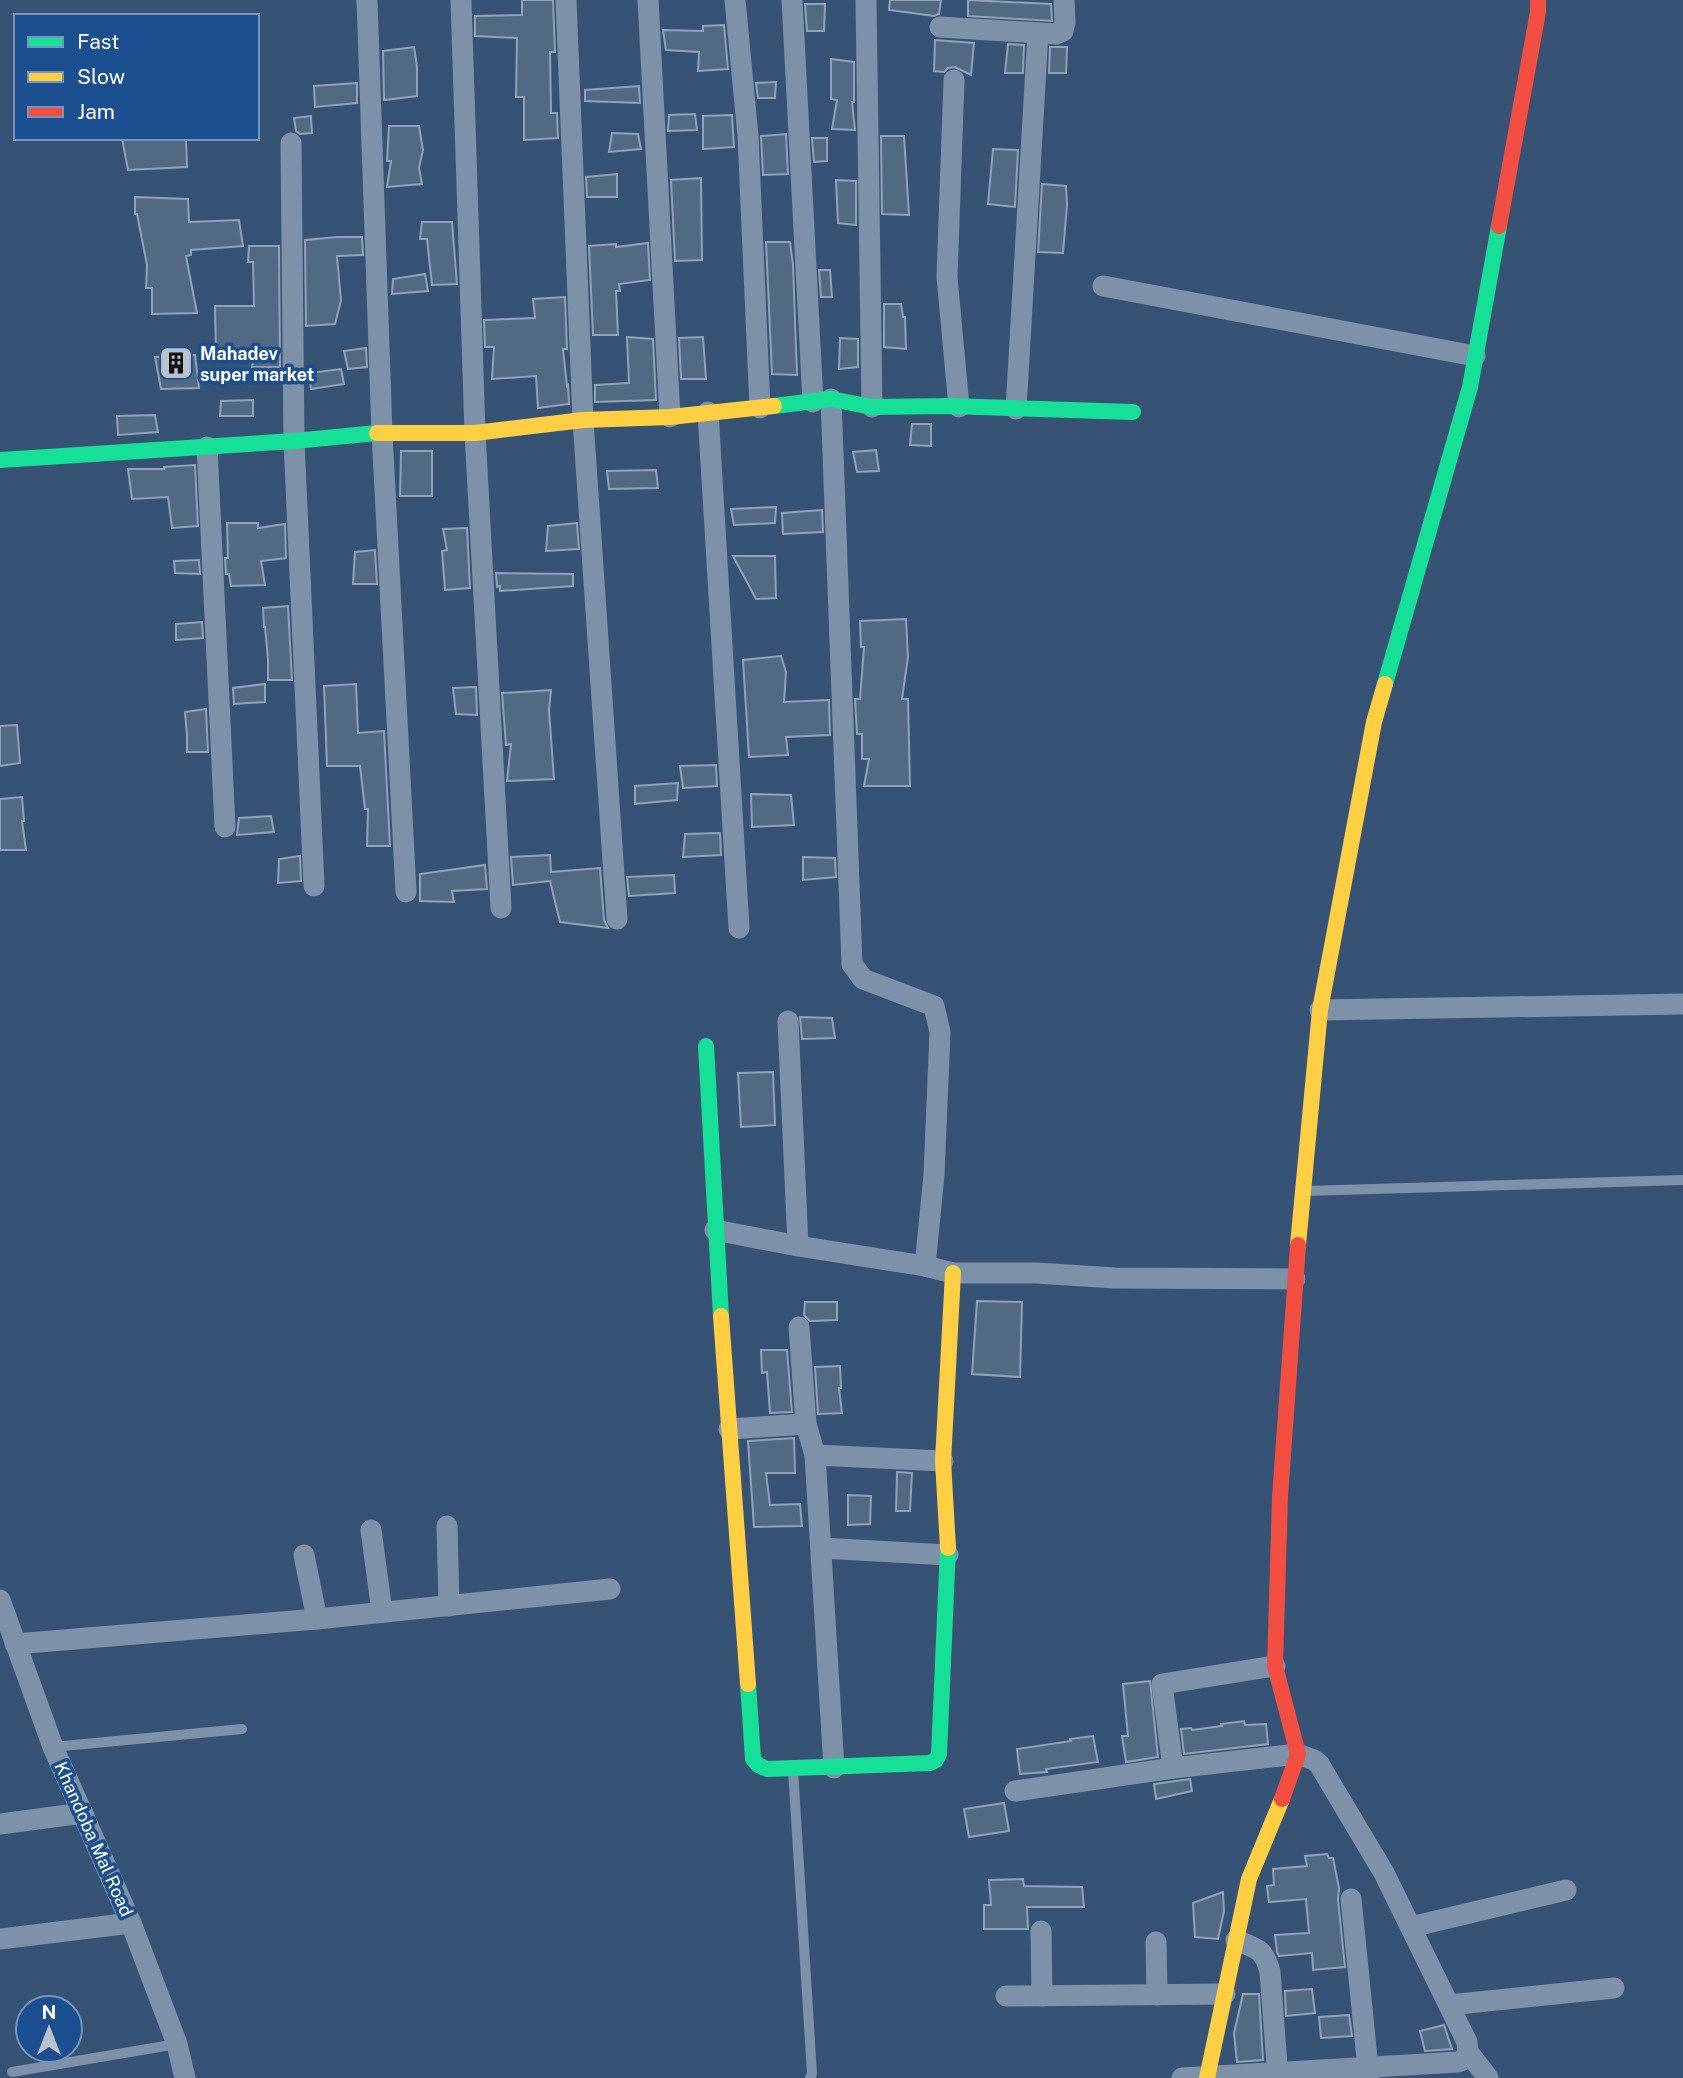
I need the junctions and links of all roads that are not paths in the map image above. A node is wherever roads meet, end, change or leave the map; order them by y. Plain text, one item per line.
1 (367, 0) edge
2 (461, 0) edge
3 (566, 0) edge
4 (648, 0) edge
5 (735, 0) edge
6 (792, 0) edge
7 (866, 0) edge
8 (1064, 0) edge
9 (1538, 0) edge
10 (940, 27) dead end
11 (1038, 33) junction
12 (954, 80) dead end
13 (291, 143) dead end
14 (1103, 286) dead end
15 (1475, 356) junction
16 (822, 400) junction
17 (872, 407) junction
18 (959, 407) junction
19 (760, 408) junction
20 (1016, 409) junction
21 (708, 412) junction
22 (1133, 412) dead end
23 (670, 417) junction
24 (583, 420) junction
25 (382, 433) junction
26 (475, 433) junction
27 (294, 442) junction
28 (207, 447) junction
29 (0, 460) edge
30 (225, 827) dead end
31 (314, 886) dead end
32 (406, 892) dead end
33 (501, 908) dead end
34 (617, 919) dead end
35 (739, 928) dead end
36 (1683, 1004) edge
37 (1320, 1010) junction
38 (788, 1021) dead end
39 (706, 1046) dead end
40 (1683, 1180) edge
41 (1302, 1191) junction
42 (715, 1230) junction
43 (798, 1246) junction
44 (925, 1266) junction
45 (953, 1273) junction
46 (1294, 1279) junction
47 (799, 1327) dead end
48 (806, 1424) junction
49 (729, 1429) junction
50 (815, 1455) junction
51 (943, 1461) junction
52 (447, 1526) dead end
53 (371, 1530) dead end
54 (821, 1548) junction
55 (304, 1555) dead end
56 (948, 1555) junction
57 (610, 1589) dead end
58 (0, 1600) edge
59 (449, 1606) junction
60 (382, 1612) junction
61 (317, 1619) junction
62 (15, 1644) junction
63 (1275, 1666) junction
64 (242, 1729) dead end
65 (53, 1747) junction
66 (1298, 1754) junction
67 (793, 1768) junction
68 (834, 1768) junction
69 (1173, 1768) junction
70 (1015, 1791) dead end
71 (83, 1813) junction
72 (0, 1824) edge
73 (1566, 1890) dead end
74 (1351, 1899) dead end
75 (131, 1923) junction
76 (1411, 1927) junction
77 (1041, 1931) dead end
78 (0, 1939) edge
79 (1236, 1940) junction
80 (1156, 1942) dead end
81 (1614, 1988) dead end
82 (1157, 1994) junction
83 (1225, 1994) junction
84 (1006, 1996) dead end
85 (1042, 1996) junction
86 (1449, 2005) junction
87 (177, 2044) junction
88 (1462, 2064) edge
89 (1368, 2072) edge
90 (12, 2073) dead end
91 (1278, 2075) edge
92 (1207, 2077) edge
93 (185, 2078) edge
94 (810, 2078) edge
95 (1182, 2078) edge
96 (1488, 2078) edge

1 - 25 street
2 - 26 street
3 - 24 street
4 - 23 street
5 - 19 street
6 - 16 street
7 - 17 street
8 - 11 street
9 - 15 street
10 - 11 street
11 - 20 street
12 - 18 street
13 - 27 street
14 - 15 street
15 - 37 street
16 - 17 street
16 - 19 street
16 - 44 street
17 - 18 street
18 - 20 street
19 - 21 street
20 - 22 street
21 - 23 street
21 - 35 street
23 - 24 street
24 - 26 street
24 - 34 street
25 - 26 street
25 - 27 street
25 - 32 street
26 - 33 street
27 - 28 street
27 - 31 street
28 - 29 street
28 - 30 street
36 - 37 street
37 - 41 street
38 - 43 street
39 - 42 street
40 - 41 lane
41 - 46 street
42 - 43 street
42 - 49 street
43 - 44 street
44 - 45 street
45 - 46 street
45 - 51 street
46 - 63 street
47 - 48 street
48 - 49 street
48 - 50 street
49 - 67 street
50 - 51 street
50 - 54 street
51 - 56 street
52 - 59 street
53 - 60 street
54 - 56 street
54 - 68 street
55 - 61 street
56 - 68 street
57 - 59 street
58 - 62 street, Khandoba Mal Road
59 - 60 street
60 - 61 street
61 - 62 street
62 - 65 street, Khandoba Mal Road
63 - 66 street
63 - 69 street
64 - 65 lane
65 - 71 street, Khandoba Mal Road
66 - 69 street
66 - 76 street
66 - 79 street
67 - 68 street
67 - 94 lane
69 - 70 street
71 - 72 street
71 - 75 street, Khandoba Mal Road
73 - 76 street
74 - 89 street
75 - 78 street
75 - 87 street, Khandoba Mal Road
76 - 86 street
77 - 85 street
79 - 83 street
79 - 91 street
80 - 82 street
81 - 86 street
82 - 83 street
82 - 85 street
83 - 92 street
84 - 85 street
86 - 88 street
87 - 90 lane
87 - 93 street, Khandoba Mal Road
88 - 89 street
88 - 96 street
89 - 91 street
91 - 92 street
92 - 95 street

